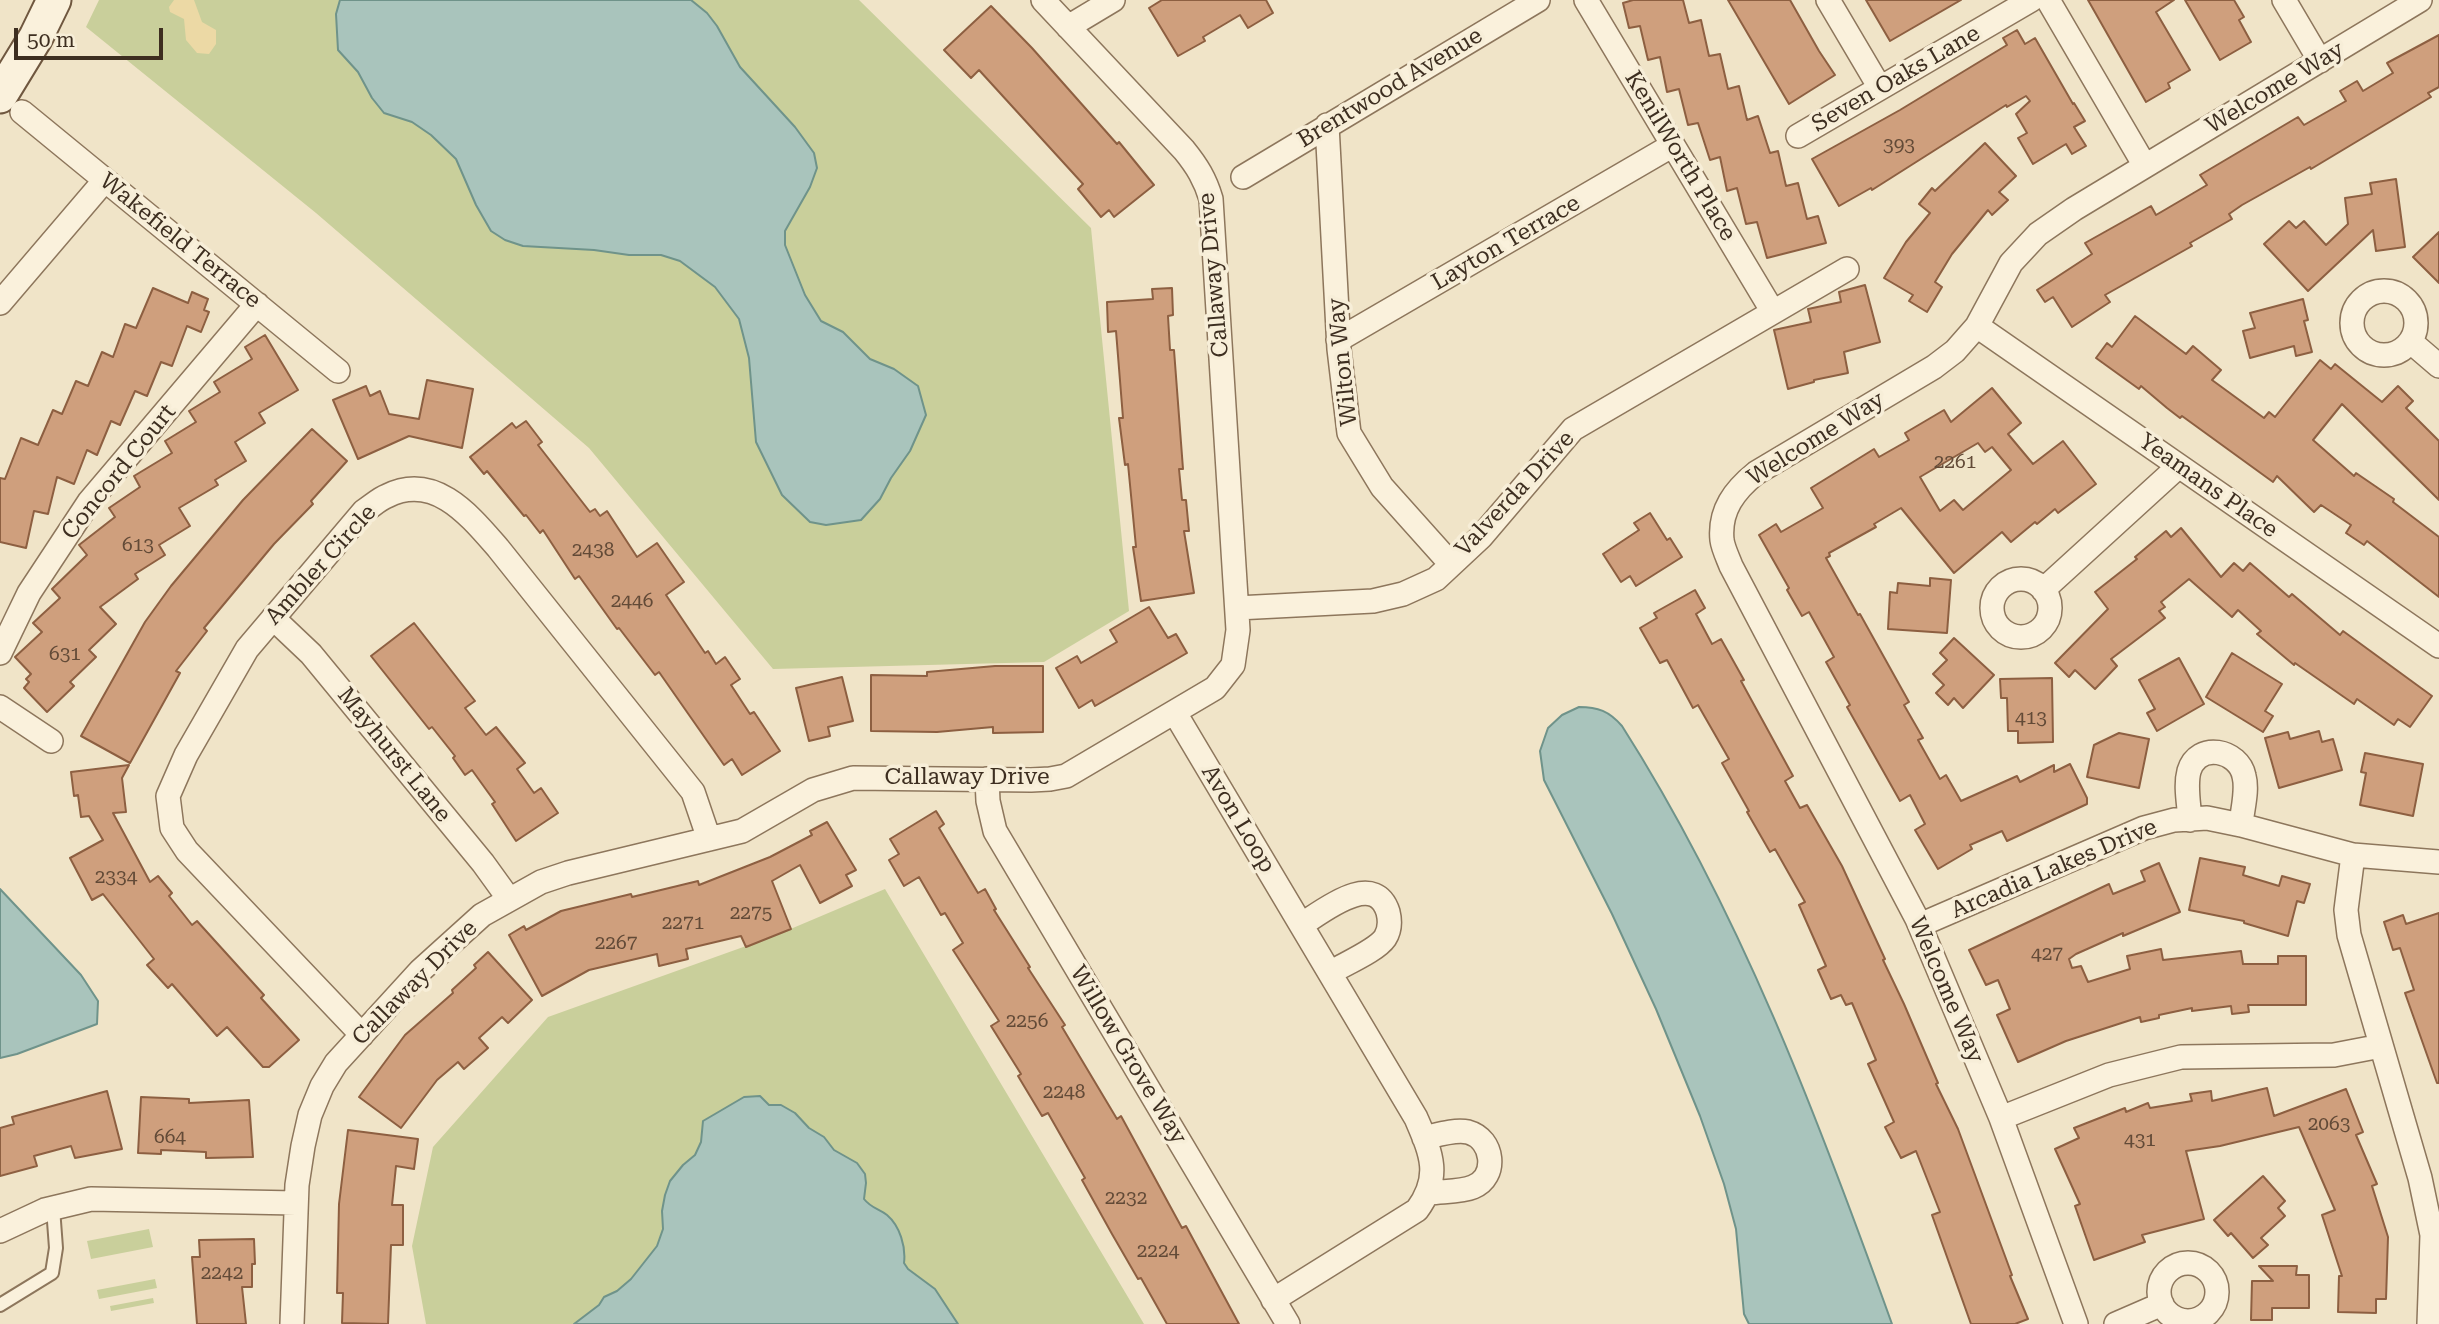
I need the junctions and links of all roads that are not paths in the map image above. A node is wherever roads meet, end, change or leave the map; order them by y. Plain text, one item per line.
1 (54, 0) edge
2 (1043, 0) edge
3 (1113, 0) edge
4 (1538, 0) edge
5 (1586, 0) edge
6 (1828, 0) edge
7 (2031, 0) edge
8 (2048, 0) edge
9 (2284, 0) edge
10 (2420, 0) edge
11 (1068, 27) junction
12 (2320, 61) junction
13 (1880, 88) junction
14 (11, 104) edge
15 (1327, 125) junction
16 (1798, 136) dead end
17 (1673, 145) junction
18 (2145, 166) junction
19 (1242, 177) dead end
20 (105, 180) junction
21 (1847, 268) dead end
22 (0, 303) edge
23 (257, 304) junction
24 (1773, 312) junction
25 (1977, 326) junction
26 (1338, 340) junction
27 (2411, 342) dead end
28 (2439, 366) edge
29 (338, 371) dead end
30 (2179, 466) junction
31 (1450, 564) junction
32 (2043, 590) dead end
33 (1237, 608) junction
34 (273, 618) junction
35 (2439, 646) edge
36 (0, 653) edge
37 (0, 707) edge
38 (1175, 713) junction
39 (51, 741) dead end
40 (987, 779) junction
41 (2190, 820) junction
42 (2241, 825) junction
43 (709, 839) junction
44 (2353, 855) junction
45 (2439, 862) edge
46 (509, 899) junction
47 (1301, 925) junction
48 (1920, 925) junction
49 (1330, 973) junction
50 (362, 1035) junction
51 (2381, 1046) junction
52 (2001, 1118) junction
53 (1424, 1138) junction
54 (1429, 1194) junction
55 (296, 1203) junction
56 (53, 1208) junction
57 (0, 1231) edge
58 (1273, 1300) junction
59 (2162, 1304) dead end
60 (0, 1305) edge
61 (292, 1324) edge
62 (1288, 1324) edge
63 (2076, 1324) edge
64 (2116, 1324) edge
65 (2429, 1324) edge

1 - 14 street
2 - 11 street, Callaway Drive
3 - 11 street
4 - 15 street, Brentwood Avenue
5 - 17 street, KenilWorth Place
6 - 13 street
7 - 13 street, Seven Oaks Lane
8 - 18 street
9 - 12 street
10 - 12 street, Welcome Way
11 - 33 street, Callaway Drive
12 - 18 street, Welcome Way
13 - 16 street, Seven Oaks Lane
14 - 20 street, Wakefield Terrace
15 - 19 street, Brentwood Avenue
15 - 26 street, Wilton Way
17 - 24 street, KenilWorth Place
17 - 26 street, Layton Terrace
18 - 25 street, Welcome Way
20 - 22 street
20 - 23 street, Wakefield Terrace
21 - 24 street, Valverda Drive
23 - 29 street, Wakefield Terrace
23 - 36 street, Concord Court
24 - 31 street, Valverda Drive
25 - 30 street, Yeamans Place
25 - 48 street, Welcome Way
26 - 31 street, Wilton Way
27 - 28 street
30 - 32 street
30 - 35 street, Yeamans Place
31 - 33 street, Valverda Drive
33 - 38 street, Callaway Drive
34 - 43 street, Ambler Circle
34 - 46 street, Mayhurst Lane
34 - 50 street, Ambler Circle
37 - 39 street
38 - 40 street, Callaway Drive
38 - 47 street, Avon Loop
40 - 43 street, Callaway Drive
40 - 58 street, Willow Grove Way
41 - 42 street, Arcadia Lakes Drive
41 - 42 street
41 - 48 street, Arcadia Lakes Drive
42 - 44 street, Arcadia Lakes Drive
43 - 46 street, Callaway Drive
44 - 45 street, Arcadia Lakes Drive
44 - 51 street
46 - 50 street, Callaway Drive
47 - 49 street, Avon Loop
47 - 49 street
48 - 52 street, Welcome Way
49 - 53 street, Avon Loop
50 - 55 street, Callaway Drive
51 - 52 street
51 - 65 street
52 - 63 street, Welcome Way
53 - 54 street, Avon Loop
53 - 54 street
54 - 58 street
55 - 56 street
55 - 61 street, Callaway Drive
56 - 57 street
56 - 60 lane
58 - 62 street, Willow Grove Way
59 - 64 street

